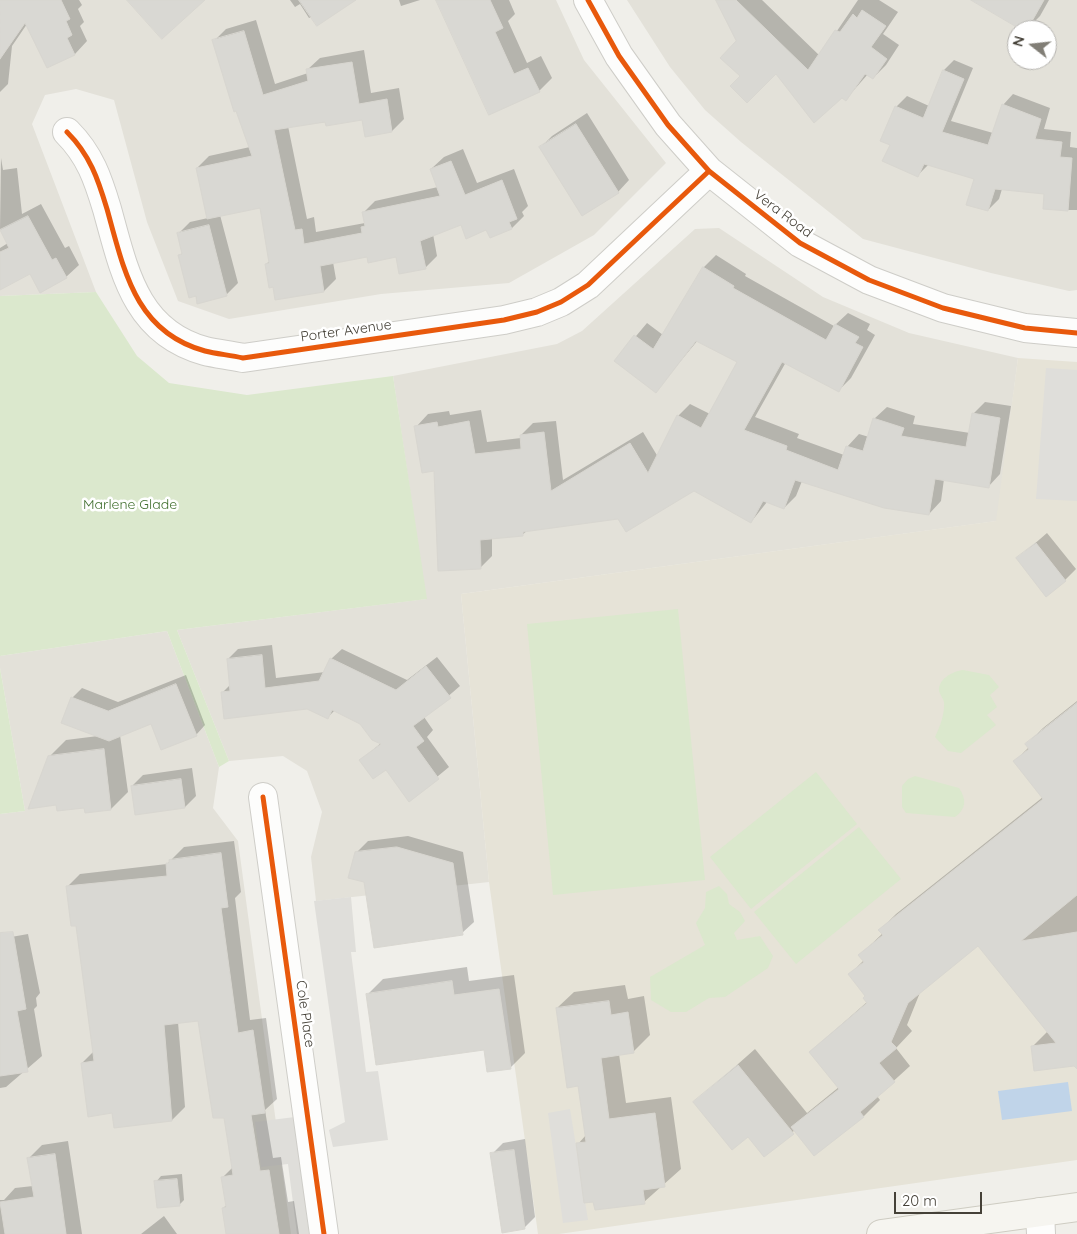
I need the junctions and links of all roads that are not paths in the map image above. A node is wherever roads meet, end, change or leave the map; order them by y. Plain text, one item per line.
1 (588, 0) edge
2 (67, 132) dead end
3 (709, 171) junction
4 (1077, 333) edge
5 (263, 798) dead end
6 (1077, 1207) edge
7 (1040, 1223) edge
8 (1008, 1225) edge
9 (324, 1234) edge
10 (880, 1234) edge

1 - 3 street, Vera Road
2 - 3 street, Porter Avenue
3 - 4 street, Vera Road
5 - 9 street, Cole Place
6 - 7 street
7 - 8 street
8 - 10 street

